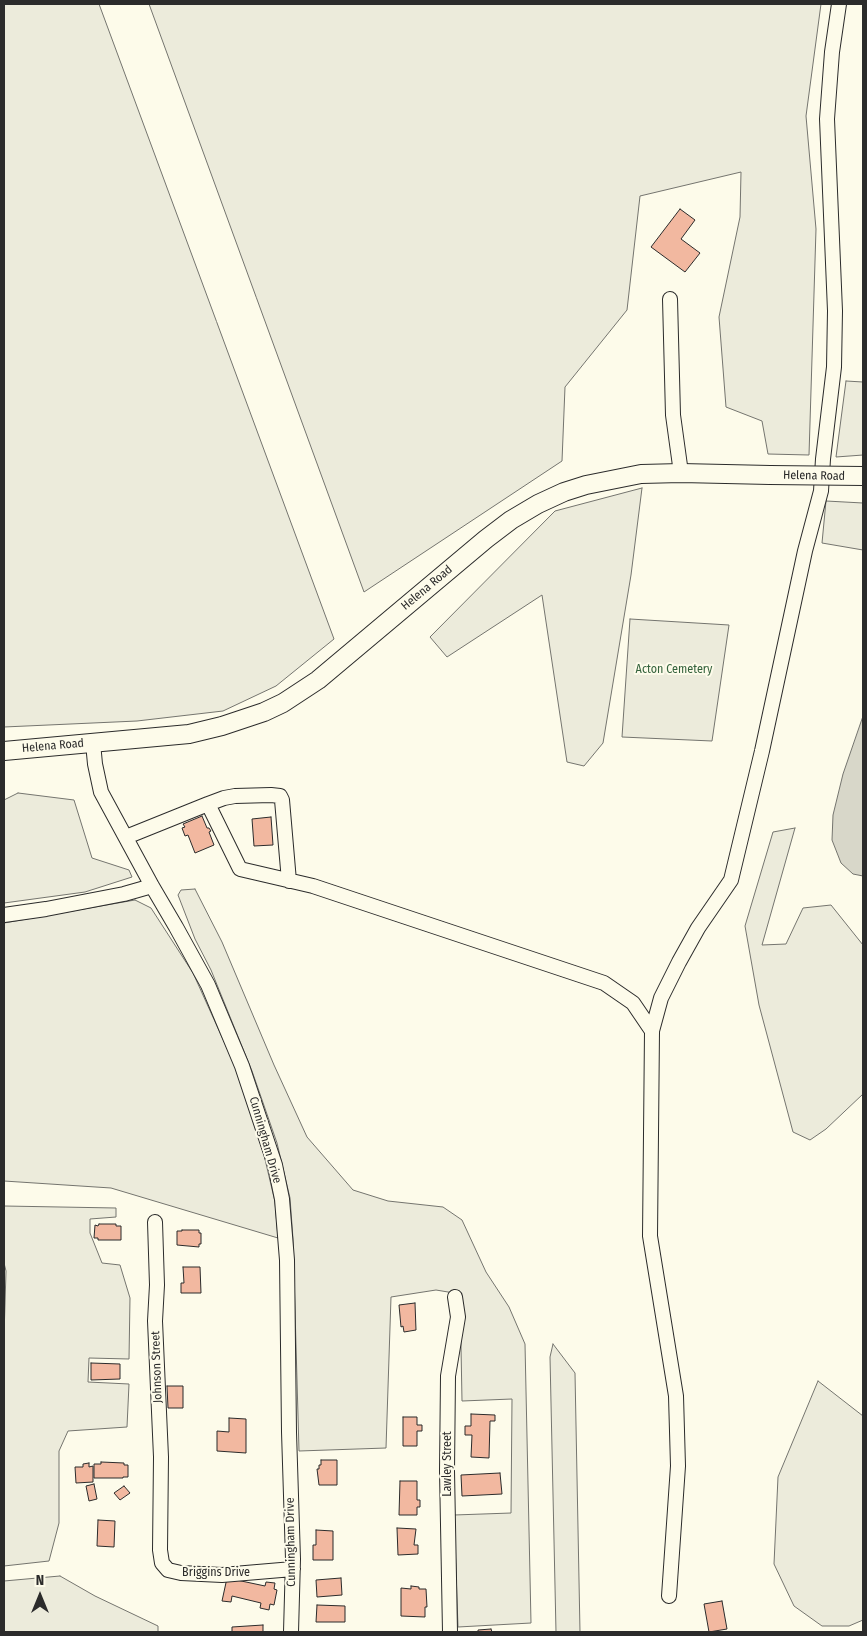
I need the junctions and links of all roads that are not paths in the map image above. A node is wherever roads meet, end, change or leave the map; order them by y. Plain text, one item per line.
1 (839, 4) edge
2 (670, 299) dead end
3 (681, 473) junction
4 (863, 476) edge
5 (93, 743) junction
6 (4, 750) edge
7 (208, 804) junction
8 (126, 837) junction
9 (289, 881) junction
10 (152, 886) junction
11 (4, 915) edge
12 (652, 1031) junction
13 (155, 1222) dead end
14 (455, 1297) dead end
15 (160, 1514) joint
16 (292, 1569) junction
17 (669, 1596) dead end
18 (292, 1632) edge
19 (450, 1632) edge

1 - 12 street
2 - 3 street
3 - 4 main road, Helena Road, bridge
3 - 5 main road, Helena Road
5 - 6 main road, Helena Road
5 - 8 street, Cunningham Drive
7 - 8 street
7 - 9 street
7 - 9 street
8 - 10 street, Cunningham Drive
9 - 12 street
10 - 11 street
10 - 16 street, Cunningham Drive
12 - 17 street
13 - 15 street, Johnson Street
14 - 19 street, Lawley Street
15 - 16 street, Briggins Drive
16 - 18 street, Cunningham Drive

